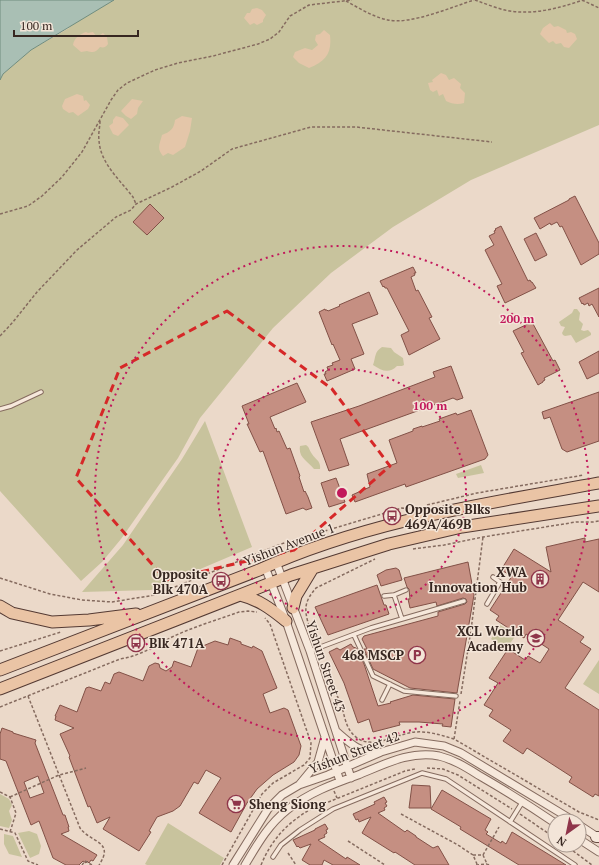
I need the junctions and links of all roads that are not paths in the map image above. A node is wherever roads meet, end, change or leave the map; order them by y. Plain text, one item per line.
1 (41, 392) dead end
2 (0, 409) edge
3 (599, 483) edge
4 (599, 506) edge
5 (270, 565) junction
6 (313, 568) junction
7 (493, 576) dead end
8 (277, 581) junction
9 (406, 590) dead end
10 (240, 595) junction
11 (394, 595) junction
12 (384, 596) dead end
13 (464, 601) dead end
14 (487, 604) dead end
15 (0, 606) edge
16 (293, 608) junction
17 (150, 612) junction
18 (402, 619) junction
19 (286, 621) junction
20 (354, 634) junction
21 (310, 651) junction
22 (0, 670) edge
23 (390, 684) junction
24 (0, 689) edge
25 (456, 696) dead end
26 (382, 700) dead end
27 (335, 730) junction
28 (325, 737) junction
29 (381, 752) junction
30 (347, 766) junction
31 (337, 771) junction
32 (351, 778) junction
33 (340, 781) junction
34 (299, 785) junction
35 (523, 801) junction
36 (561, 813) edge
37 (547, 818) edge
38 (510, 822) junction
39 (587, 830) edge
40 (598, 837) edge
41 (587, 844) edge
42 (599, 852) edge
43 (273, 857) dead end
44 (233, 865) edge
45 (245, 865) edge
46 (575, 865) edge

1 - 2 lane
3 - 5 main road, Yishun Avenue 1
4 - 6 main road
5 - 8 street, Yishun Street 43
5 - 8 street, Yishun Street 43
5 - 17 main road, Yishun Avenue 1
6 - 8 main road
6 - 16 main road
7 - 14 lane
8 - 10 main road
8 - 16 street, Yishun Street 43
8 - 19 street, Yishun Street 43
9 - 11 lane
10 - 19 main road
10 - 24 main road
11 - 12 lane
11 - 18 lane
13 - 18 lane
15 - 17 main road
16 - 21 street, Yishun Street 43
17 - 22 main road, Yishun Avenue 1
18 - 20 lane
19 - 28 street, Yishun Street 43
20 - 21 lane
20 - 23 lane
21 - 27 street, Yishun Street 43
23 - 25 lane
23 - 26 lane
27 - 29 street
27 - 30 street, Yishun Street 43
28 - 31 street, Yishun Street 43
28 - 34 street
29 - 30 street, Yishun Street 42
29 - 36 street, Yishun Street 42
30 - 31 street, Yishun Street 42
30 - 32 street, Yishun Street 43
31 - 33 street, Yishun Street 43
31 - 34 street, Yishun Street 42
32 - 33 street, Yishun Street 42
32 - 35 street, Yishun Street 42
33 - 45 street, Yishun Street 42
34 - 44 street, Yishun Street 42
35 - 37 street, Yishun Street 42
35 - 38 lane
38 - 43 lane
38 - 46 lane
39 - 40 street
41 - 42 street

